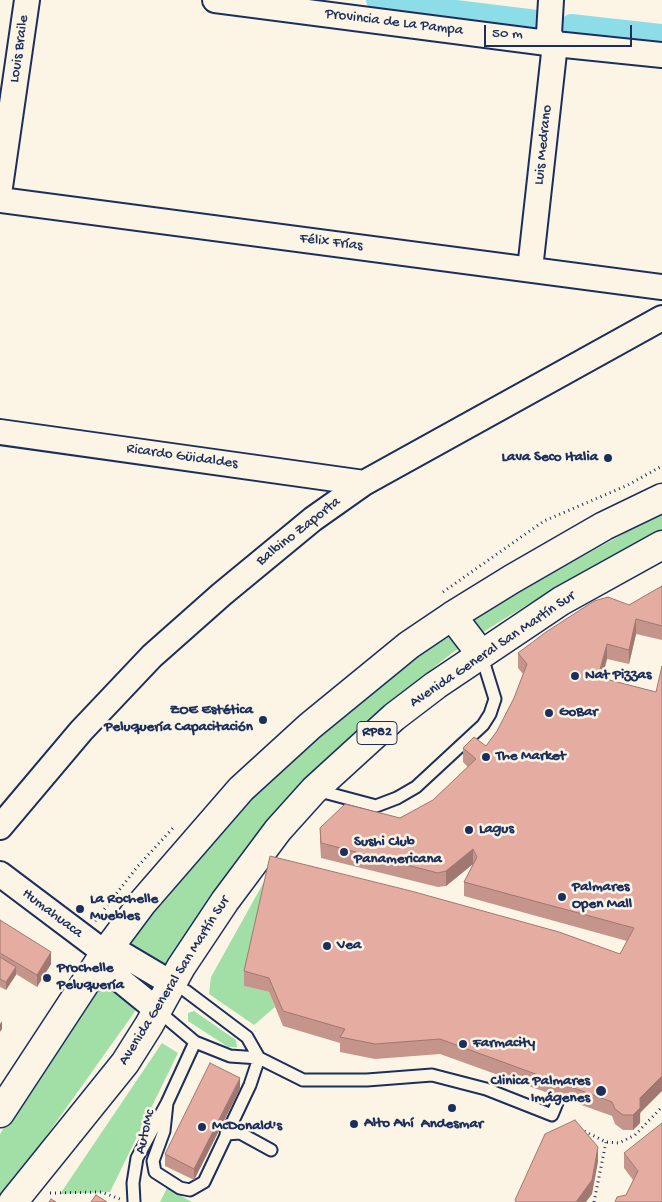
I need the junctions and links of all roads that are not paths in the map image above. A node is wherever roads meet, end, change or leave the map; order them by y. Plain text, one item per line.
1 (27, 0) edge
2 (215, 0) edge
3 (551, 23) edge
4 (662, 55) edge
5 (0, 187) edge
6 (0, 200) edge
7 (530, 269) junction
8 (662, 287) edge
9 (662, 318) edge
10 (0, 432) edge
11 (364, 483) junction
12 (662, 498) edge
13 (662, 545) edge
14 (452, 616) junction
15 (481, 654) junction
16 (314, 790) junction
17 (0, 827) edge
18 (0, 874) edge
19 (105, 954) junction
20 (171, 983) junction
21 (156, 1010) junction
22 (195, 1042) junction
23 (259, 1058) junction
24 (559, 1098) edge
25 (167, 1103) junction
26 (0, 1113) edge
27 (226, 1134) junction
28 (270, 1150) dead end
29 (16, 1198) edge
30 (134, 1202) edge

1 - 5 street, Louis Braile
2 - 3 street, Provincia de La Pampa
3 - 4 street, Provincia de La Pampa
3 - 7 street, Luis Medrano
6 - 7 street, Félix Frías
7 - 8 street, Félix Frías
9 - 11 street, Balbino Zaporta
10 - 11 street, Ricardo Güidaldes
11 - 17 street, Balbino Zaporta
12 - 14 main road
13 - 15 main road, Avenida General San Martín Sur / RP82
14 - 15 main road
14 - 19 main road
15 - 16 main road, Avenida General San Martín Sur / RP82
15 - 16 lane
16 - 20 main road, Avenida General San Martín Sur / RP82
18 - 19 street, Humahuaca
19 - 20 street, Humahuaca
19 - 21 street
19 - 26 main road
20 - 21 main road, Avenida General San Martín Sur
20 - 23 lane
21 - 22 lane
21 - 29 main road, Avenida General San Martín Sur
22 - 23 lane
22 - 25 lane
23 - 24 lane
23 - 27 lane
25 - 27 lane, AutoMc
25 - 30 lane
27 - 28 lane

